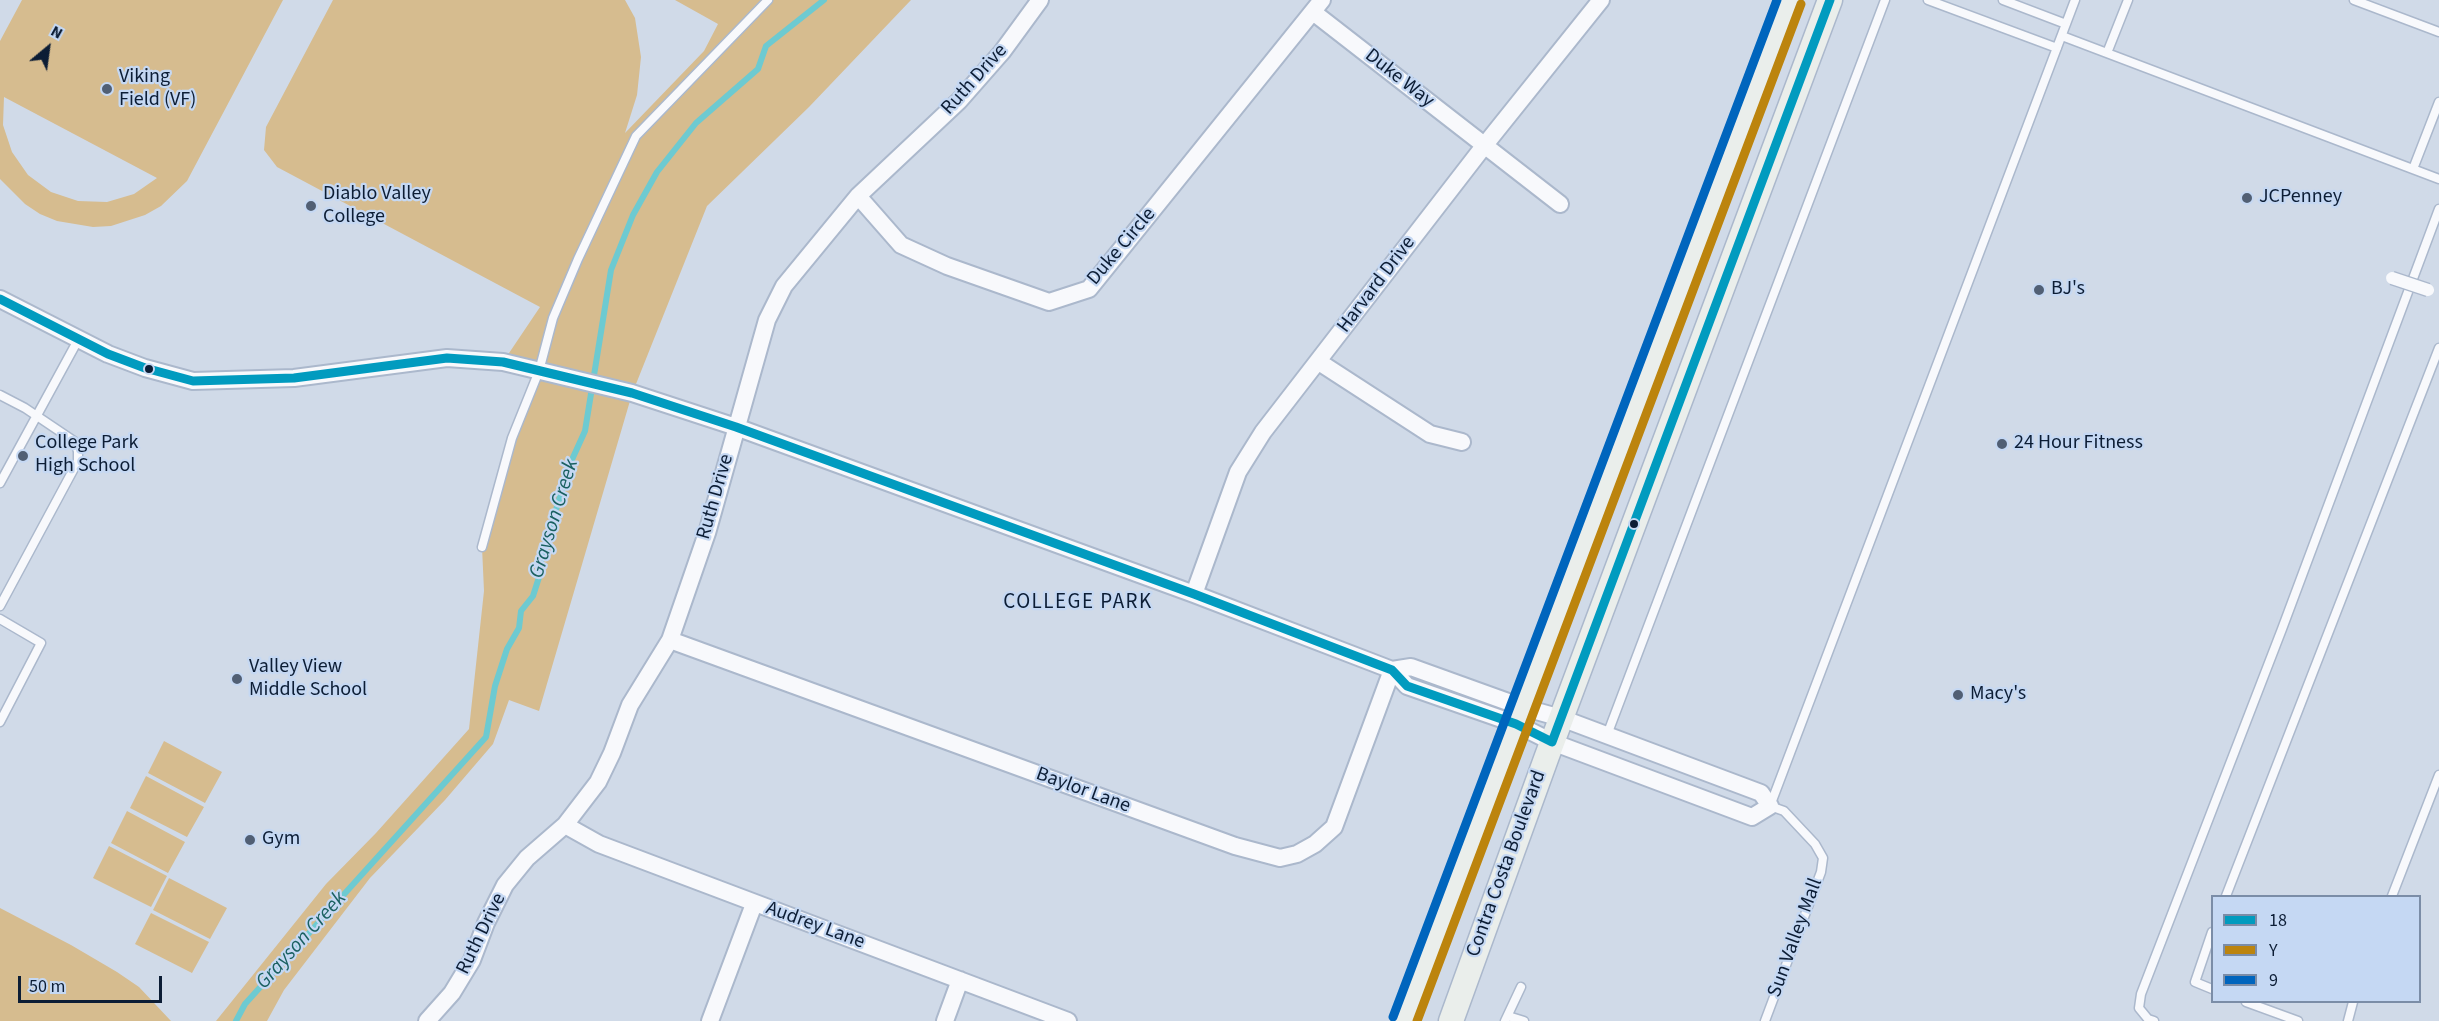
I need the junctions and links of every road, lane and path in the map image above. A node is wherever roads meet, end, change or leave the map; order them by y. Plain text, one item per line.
1 (768, 0) edge
2 (1040, 0) edge
3 (1601, 0) edge
4 (1790, 0) edge
5 (1830, 0) edge
6 (1885, 0) edge
7 (1928, 0) edge
8 (2003, 0) edge
9 (2075, 0) edge
10 (2128, 0) edge
11 (2354, 0) edge
12 (1940, 2) edge
13 (1318, 6) edge
14 (2066, 24) junction
15 (2439, 32) edge
16 (2062, 36) junction
17 (2057, 48) junction
18 (2107, 53) junction
19 (2439, 102) edge
20 (1484, 146) junction
21 (2413, 169) junction
22 (2439, 179) edge
23 (858, 196) junction
24 (1560, 204) dead end
25 (2439, 209) edge
26 (2392, 278) dead end
27 (2428, 290) dead end
28 (0, 299) edge
29 (78, 340) junction
30 (2439, 348) edge
31 (1319, 362) junction
32 (544, 372) junction
33 (0, 395) edge
34 (36, 416) junction
35 (736, 427) junction
36 (1462, 442) dead end
37 (0, 483) edge
38 (482, 547) dead end
39 (1194, 594) junction
40 (0, 606) edge
41 (0, 619) edge
42 (670, 640) junction
43 (1392, 670) junction
44 (1519, 716) junction
45 (1561, 718) junction
46 (0, 722) edge
47 (1607, 735) junction
48 (1552, 742) junction
49 (2439, 775) edge
50 (1770, 806) junction
51 (565, 825) junction
52 (2227, 895) edge
53 (2393, 895) edge
54 (754, 904) junction
55 (2211, 936) edge
56 (960, 980) junction
57 (1521, 987) dead end
58 (2211, 989) edge
59 (2249, 1003) edge
60 (2353, 1003) edge
61 (1507, 1018) edge
62 (427, 1021) edge
63 (710, 1021) edge
64 (945, 1021) edge
65 (1068, 1021) edge
66 (1404, 1021) edge
67 (1451, 1021) edge
68 (1524, 1021) edge
69 (1765, 1021) edge
70 (2154, 1021) edge
71 (2298, 1021) edge
72 (2348, 1021) edge

1 - 32 lane
2 - 23 street, Ruth Drive
3 - 20 street, Harvard Drive
4 - 44 main road, Contra Costa Boulevard
5 - 45 main road, Contra Costa Boulevard
6 - 47 lane
7 - 12 lane
8 - 14 lane
9 - 14 lane
10 - 18 lane
11 - 15 lane
12 - 17 lane
13 - 20 street, Duke Way
13 - 23 street, Duke Circle
14 - 16 lane
16 - 17 lane
16 - 18 lane
17 - 50 lane
18 - 21 lane
19 - 21 lane
20 - 24 street, Duke Way
20 - 31 street, Harvard Drive
21 - 22 lane
23 - 35 street, Ruth Drive
25 - 70 lane
26 - 27 street, bridge
28 - 29 street
29 - 32 street
29 - 34 lane
30 - 52 lane
31 - 36 street
31 - 39 street, Harvard Drive
32 - 35 street
32 - 38 lane
33 - 34 lane
34 - 37 lane
34 - 40 lane
35 - 39 street
35 - 42 street, Ruth Drive
39 - 43 street
41 - 46 lane
42 - 43 street, Baylor Lane
42 - 51 street, Ruth Drive
43 - 44 street
44 - 45 street, Sun Valley Mall
44 - 48 street
44 - 66 main road, Contra Costa Boulevard
45 - 47 street, Sun Valley Mall
45 - 48 main road, Contra Costa Boulevard
47 - 50 street, Sun Valley Mall
48 - 50 street
48 - 67 main road, Contra Costa Boulevard
49 - 53 lane
50 - 69 lane, Sun Valley Mall
51 - 54 street, Audrey Lane
51 - 62 street, Ruth Drive
54 - 56 street, Audrey Lane
54 - 63 street
55 - 58 lane
56 - 64 street
56 - 65 street, Audrey Lane
57 - 61 lane
59 - 71 lane
60 - 72 lane
61 - 68 lane

